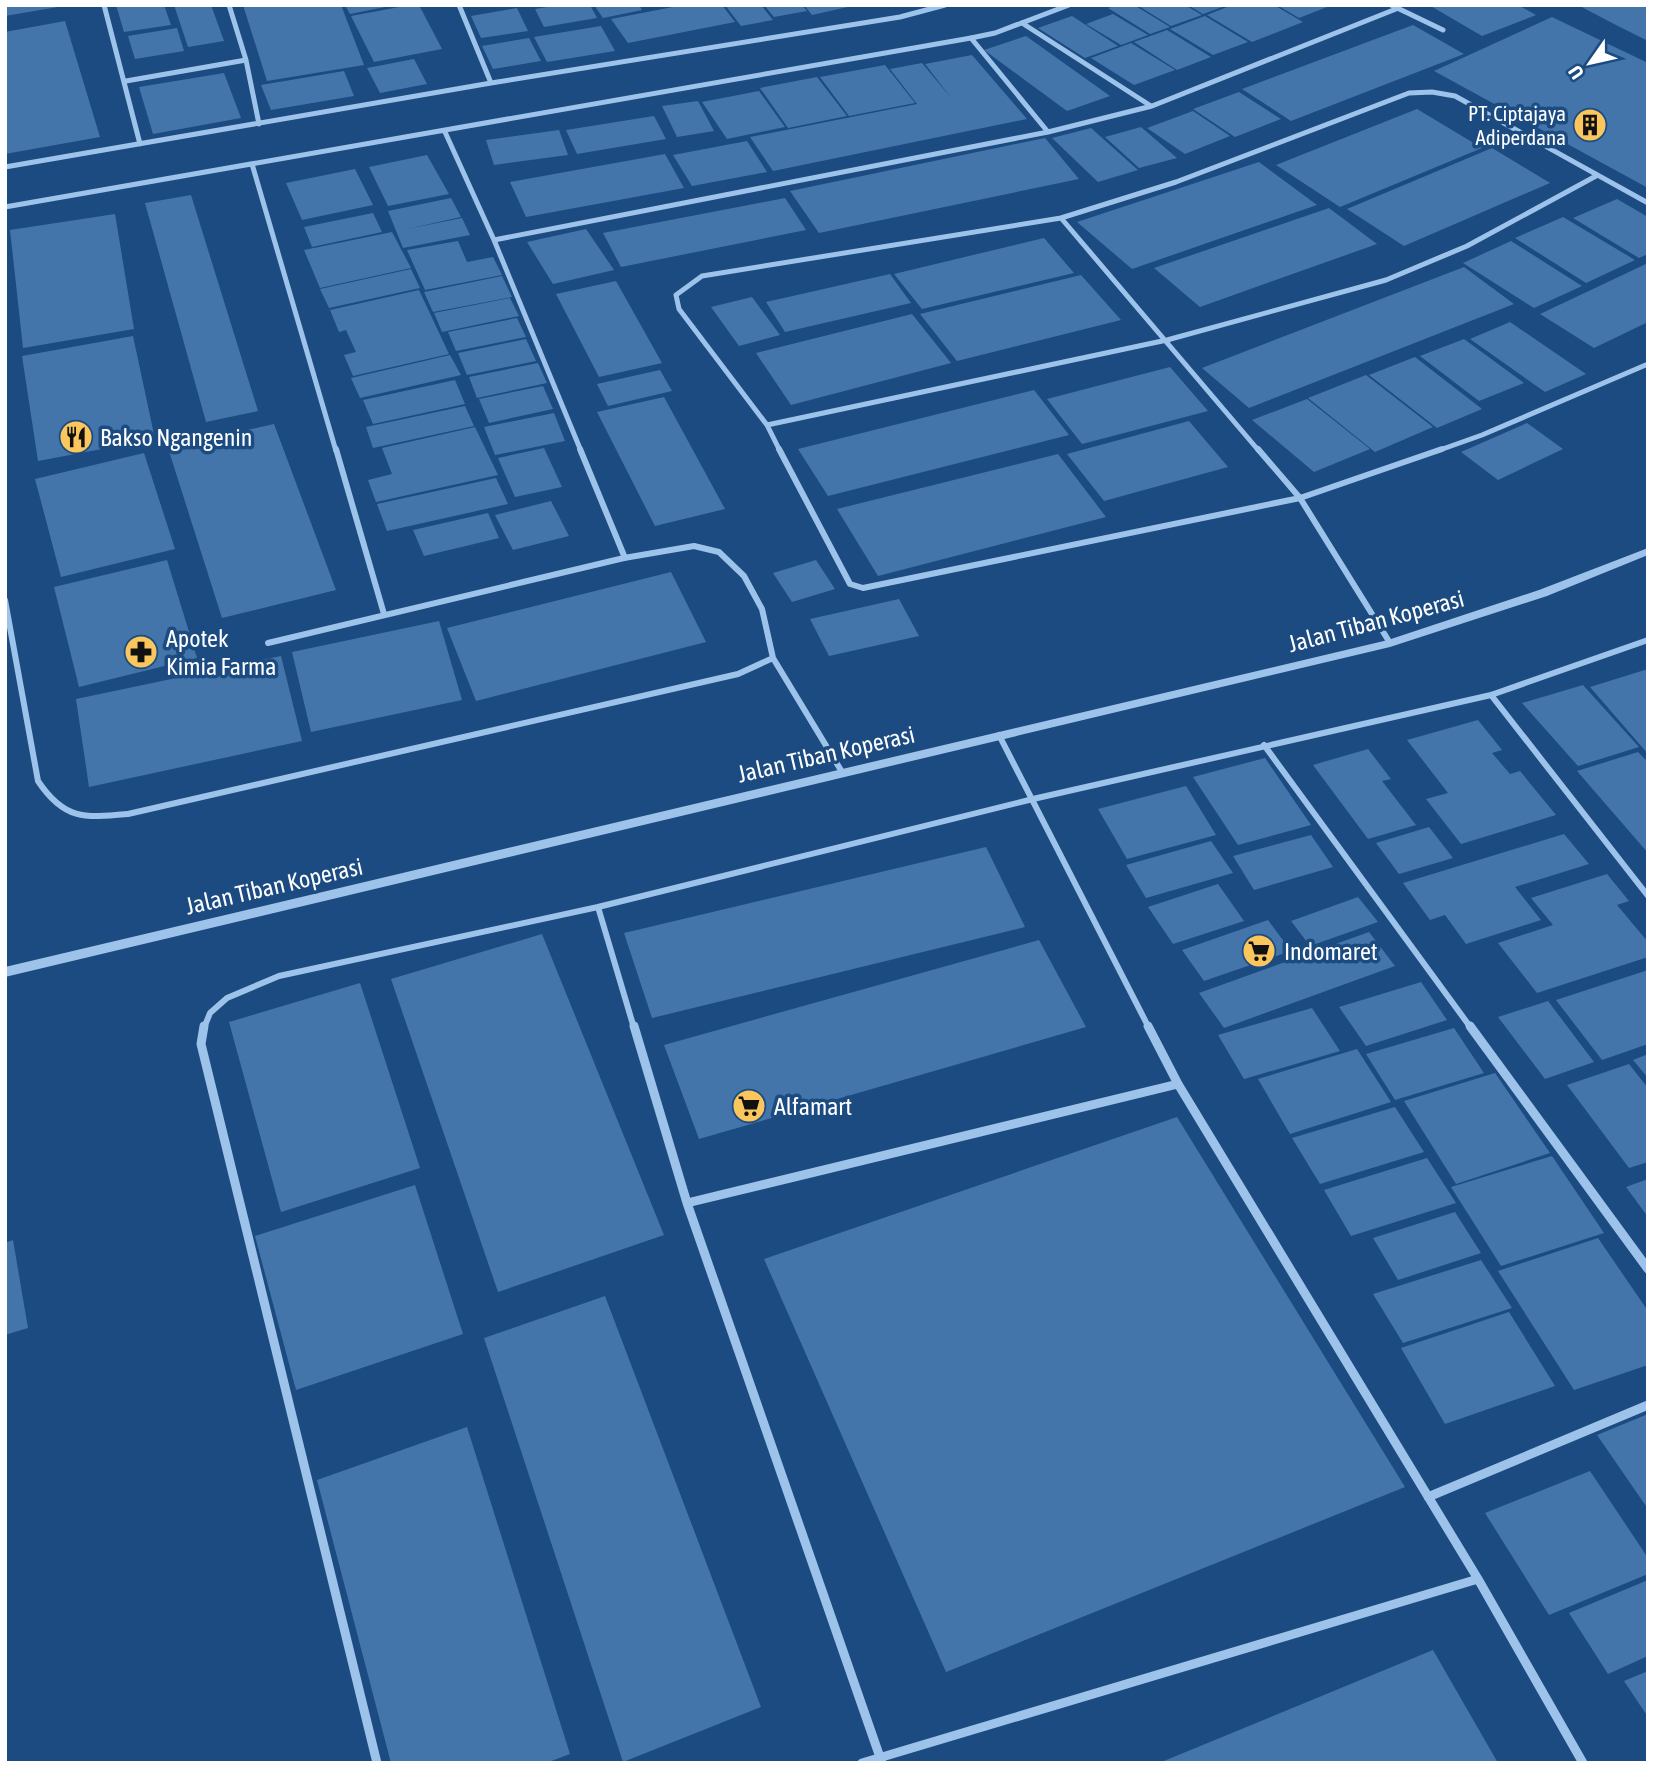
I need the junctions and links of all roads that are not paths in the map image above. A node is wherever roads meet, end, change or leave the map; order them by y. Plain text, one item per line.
1 (104, 5) edge
2 (229, 5) edge
3 (459, 5) edge
4 (945, 5) edge
5 (1069, 5) edge
6 (1394, 7) edge
7 (1022, 23) junction
8 (1443, 30) dead end
9 (971, 38) junction
10 (246, 60) junction
11 (125, 81) junction
12 (491, 83) junction
13 (1152, 106) junction
14 (259, 124) junction
15 (445, 132) junction
16 (1048, 132) junction
17 (140, 144) junction
18 (252, 164) junction
19 (5, 167) edge
20 (1596, 176) junction
21 (1648, 204) edge
22 (5, 207) edge
23 (1061, 218) junction
24 (494, 240) junction
25 (1167, 340) junction
26 (1648, 364) edge
27 (767, 425) junction
28 (1300, 498) junction
29 (1648, 551) edge
30 (625, 558) junction
31 (5, 600) edge
32 (384, 614) junction
33 (1648, 640) edge
34 (268, 643) dead end
35 (1390, 643) junction
36 (773, 658) junction
37 (1491, 695) junction
38 (999, 735) junction
39 (1264, 745) junction
40 (842, 772) junction
41 (1033, 799) junction
42 (1648, 896) edge
43 (598, 907) junction
44 (5, 972) edge
45 (1178, 1084) junction
46 (687, 1203) junction
47 (1648, 1269) edge
48 (1648, 1405) edge
49 (1428, 1497) junction
50 (1478, 1579) junction
51 (881, 1760) edge
52 (377, 1763) edge
53 (862, 1763) edge
54 (1583, 1763) edge

1 - 11 street
2 - 10 street
3 - 12 street
4 - 12 street
5 - 7 street
6 - 8 street
6 - 13 street
7 - 9 street
7 - 13 street
9 - 15 street
9 - 16 street
10 - 11 street
10 - 14 street
11 - 17 street
12 - 14 street
13 - 16 street
14 - 17 street
15 - 18 street
15 - 24 street
16 - 24 street
17 - 19 street
18 - 22 street
18 - 32 street
20 - 21 street
20 - 23 street
20 - 25 street
23 - 25 street
23 - 27 street
24 - 30 street
25 - 27 street
25 - 28 street
26 - 28 street
27 - 28 street
28 - 35 street
29 - 35 street, Jalan Tiban Koperasi
30 - 32 street
30 - 36 street
31 - 36 street
32 - 34 street
33 - 37 street
35 - 38 street, Jalan Tiban Koperasi
36 - 40 street
37 - 39 street
37 - 42 street
38 - 40 street, Jalan Tiban Koperasi
38 - 41 street
39 - 41 street
39 - 47 street
40 - 44 street, Jalan Tiban Koperasi
41 - 43 street
41 - 45 street
43 - 46 street
43 - 52 street
45 - 46 street
45 - 49 street
46 - 51 street
48 - 49 street
49 - 50 street
50 - 51 street
50 - 54 street
51 - 53 street

